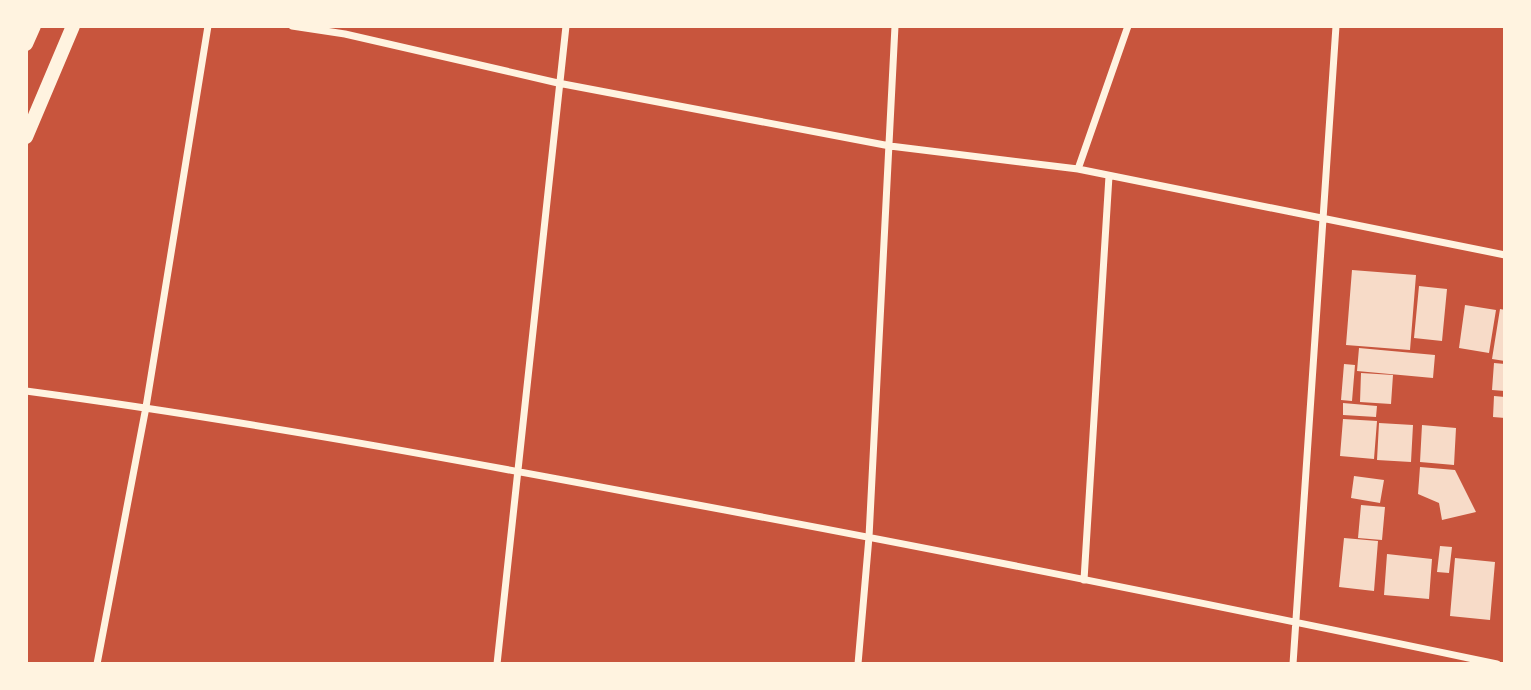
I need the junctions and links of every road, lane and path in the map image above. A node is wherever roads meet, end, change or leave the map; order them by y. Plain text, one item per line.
1 (34, 26) edge
2 (73, 26) edge
3 (208, 26) edge
4 (292, 26) edge
5 (566, 26) edge
6 (895, 26) edge
7 (1128, 26) edge
8 (1336, 26) edge
9 (346, 30) edge
10 (26, 44) edge
11 (558, 83) junction
12 (26, 137) edge
13 (890, 146) junction
14 (1078, 170) junction
15 (1109, 176) junction
16 (1325, 218) junction
17 (1505, 255) edge
18 (26, 391) edge
19 (146, 407) junction
20 (518, 471) junction
21 (870, 537) junction
22 (1084, 580) junction
23 (1295, 622) junction
24 (97, 664) edge
25 (497, 664) edge
26 (858, 664) edge
27 (1293, 664) edge
28 (1497, 664) edge

1 - 10 main road
2 - 12 main road
3 - 19 street
4 - 9 street
5 - 11 street
6 - 13 street
7 - 14 street
8 - 16 street
9 - 11 street
11 - 13 street
11 - 20 street
13 - 14 street
13 - 21 street
14 - 15 street
15 - 16 street
15 - 22 street
16 - 17 street
16 - 23 street
18 - 19 street
19 - 20 street
19 - 24 street
20 - 21 street
20 - 25 street
21 - 22 street
21 - 26 street
22 - 23 street
23 - 27 street
23 - 28 street

